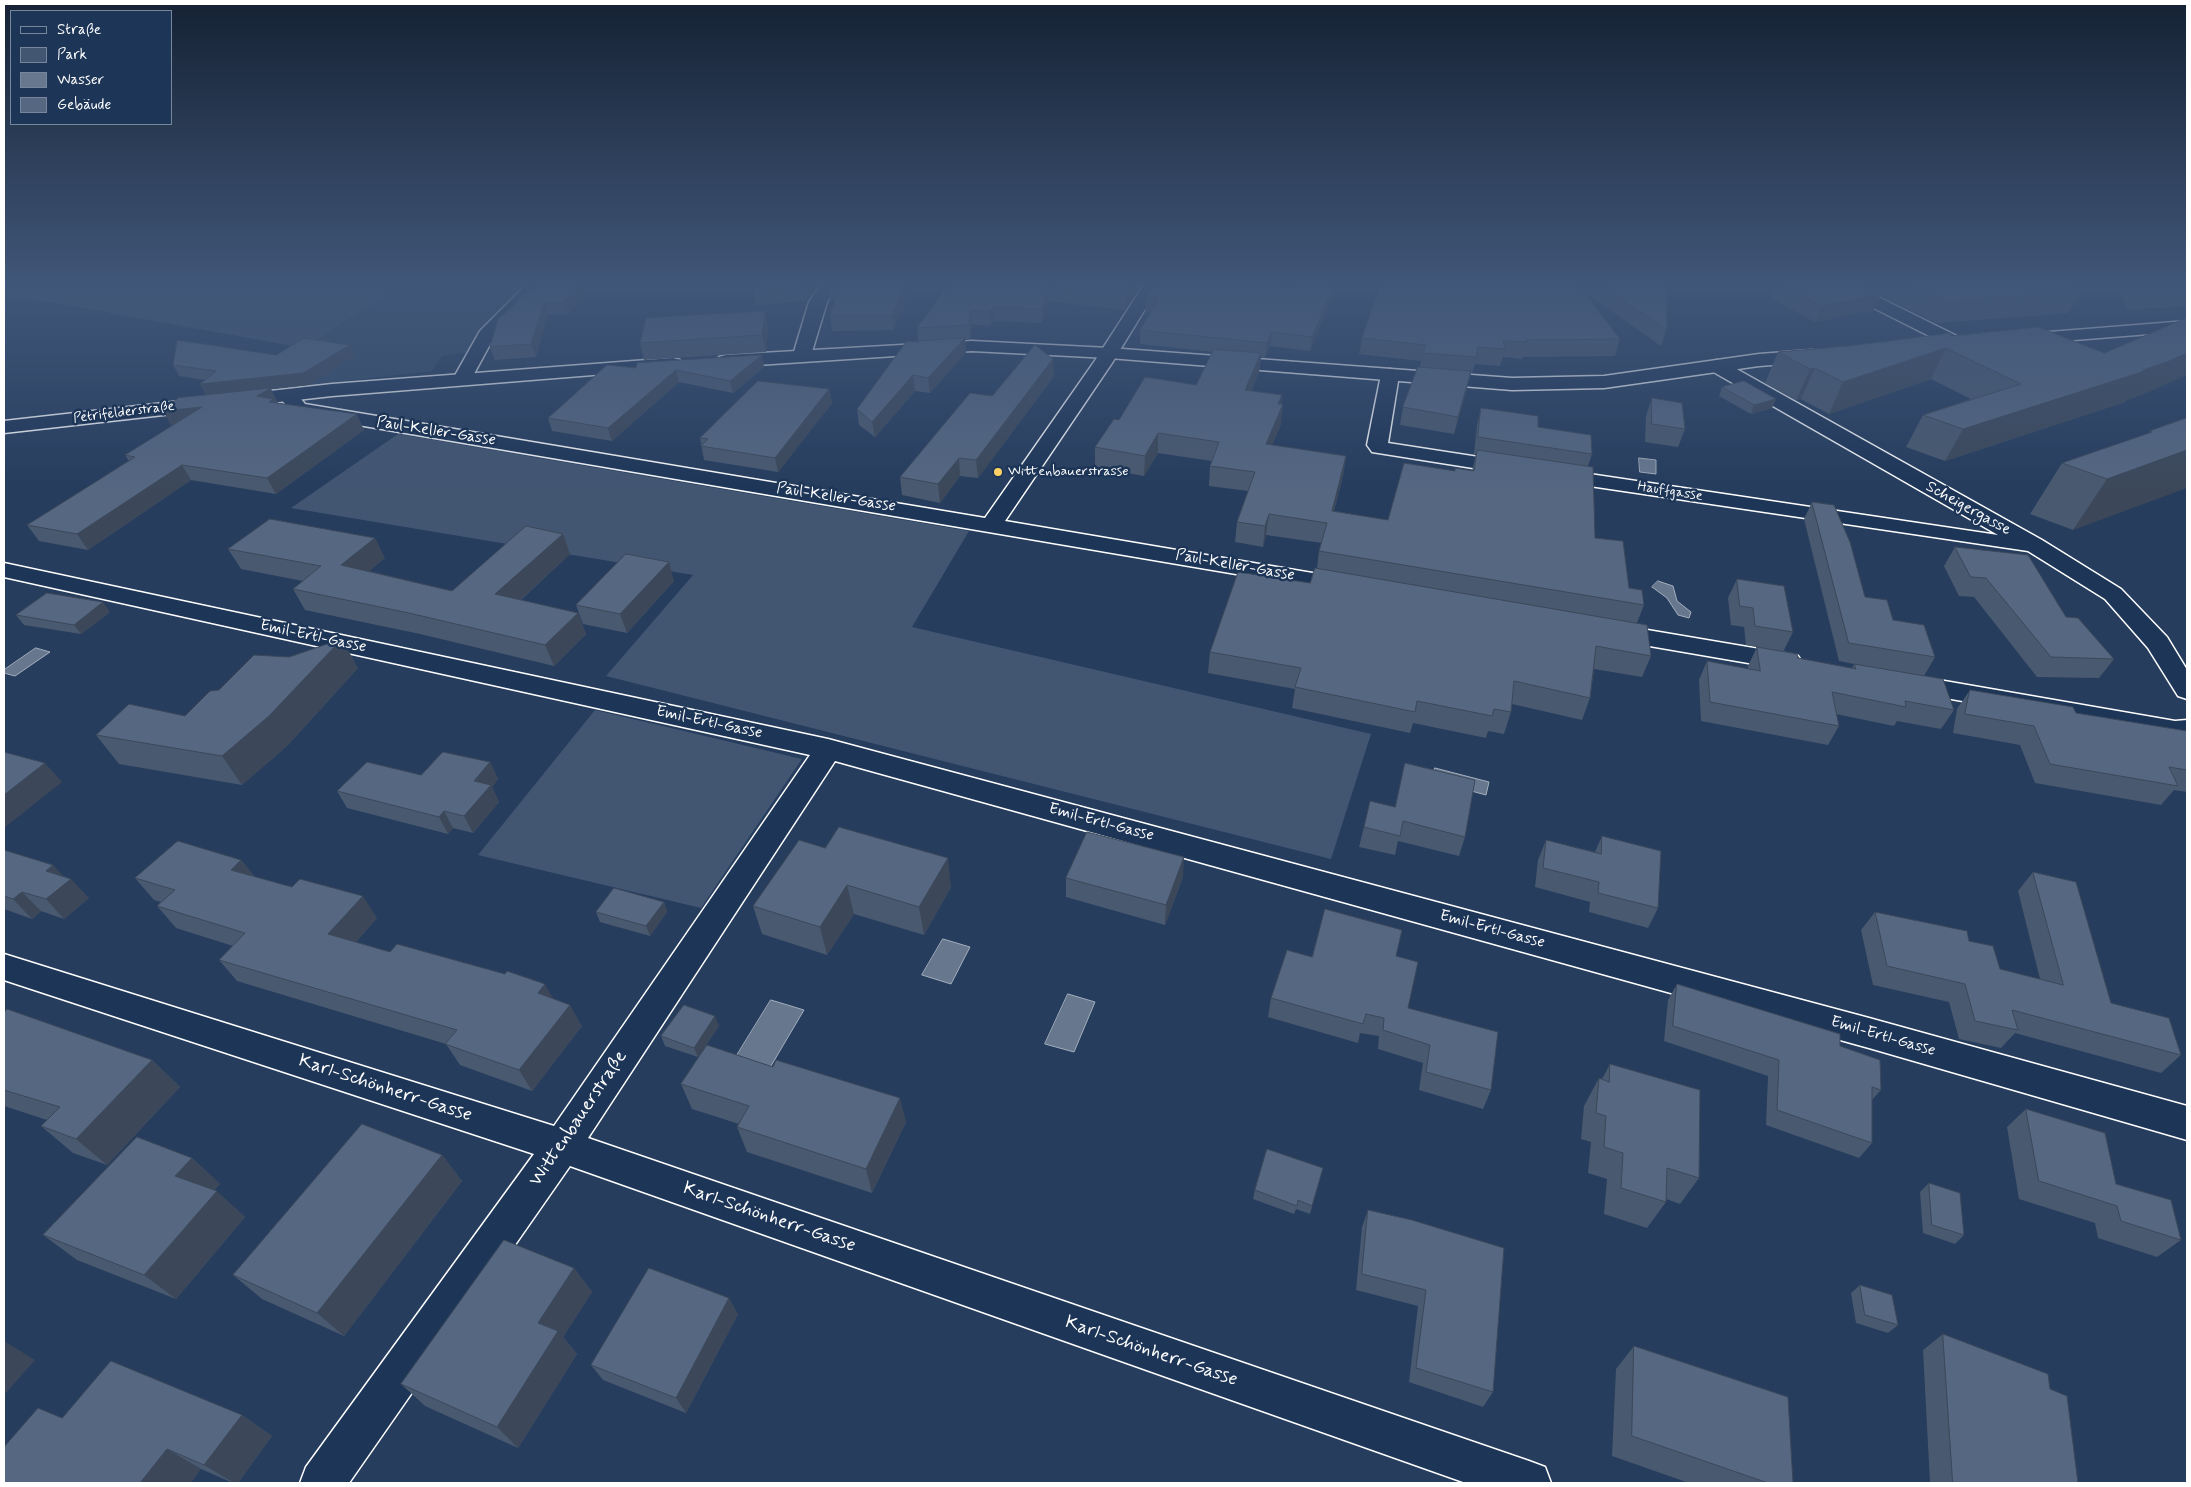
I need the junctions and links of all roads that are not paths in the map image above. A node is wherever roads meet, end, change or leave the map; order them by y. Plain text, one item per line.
1 (477, 352) edge
2 (803, 352) edge
3 (863, 352) edge
4 (1097, 352) edge
5 (1109, 353) junction
6 (1827, 354) edge
7 (802, 356) junction
8 (1717, 366) junction
9 (1390, 375) junction
10 (462, 379) junction
11 (288, 395) junction
12 (4, 427) edge
13 (992, 524) junction
14 (2034, 546) junction
15 (4, 570) edge
16 (1374, 590) edge
17 (1588, 628) edge
18 (1814, 667) edge
19 (1892, 680) edge
20 (2187, 690) edge
21 (2187, 729) edge
22 (828, 749) junction
23 (4, 967) edge
24 (2187, 1123) edge
25 (562, 1146) junction
26 (322, 1483) edge
27 (1529, 1483) edge

1 - 10 street
2 - 7 street
3 - 7 street, Petrifelderstraße
4 - 5 street, Petrifelderstraße
5 - 9 street, Petrifelderstraße
5 - 13 street
6 - 8 street, Petrifelderstraße
7 - 10 street, Petrifelderstraße
8 - 9 street, Petrifelderstraße
8 - 14 street, Scheigergasse
9 - 14 street, Hauffgasse
10 - 11 street, Petrifelderstraße
11 - 12 street, Petrifelderstraße
11 - 13 street, Paul-Keller-Gasse
13 - 16 street, Paul-Keller-Gasse
14 - 20 street, Scheigergasse
15 - 22 street, Emil-Ertl-Gasse
17 - 18 street
19 - 21 street
22 - 24 street, Emil-Ertl-Gasse
22 - 25 street, Wittenbauerstraße
23 - 25 street, Karl-Schönherr-Gasse
25 - 26 street, Wittenbauerstraße
25 - 27 street, Karl-Schönherr-Gasse

